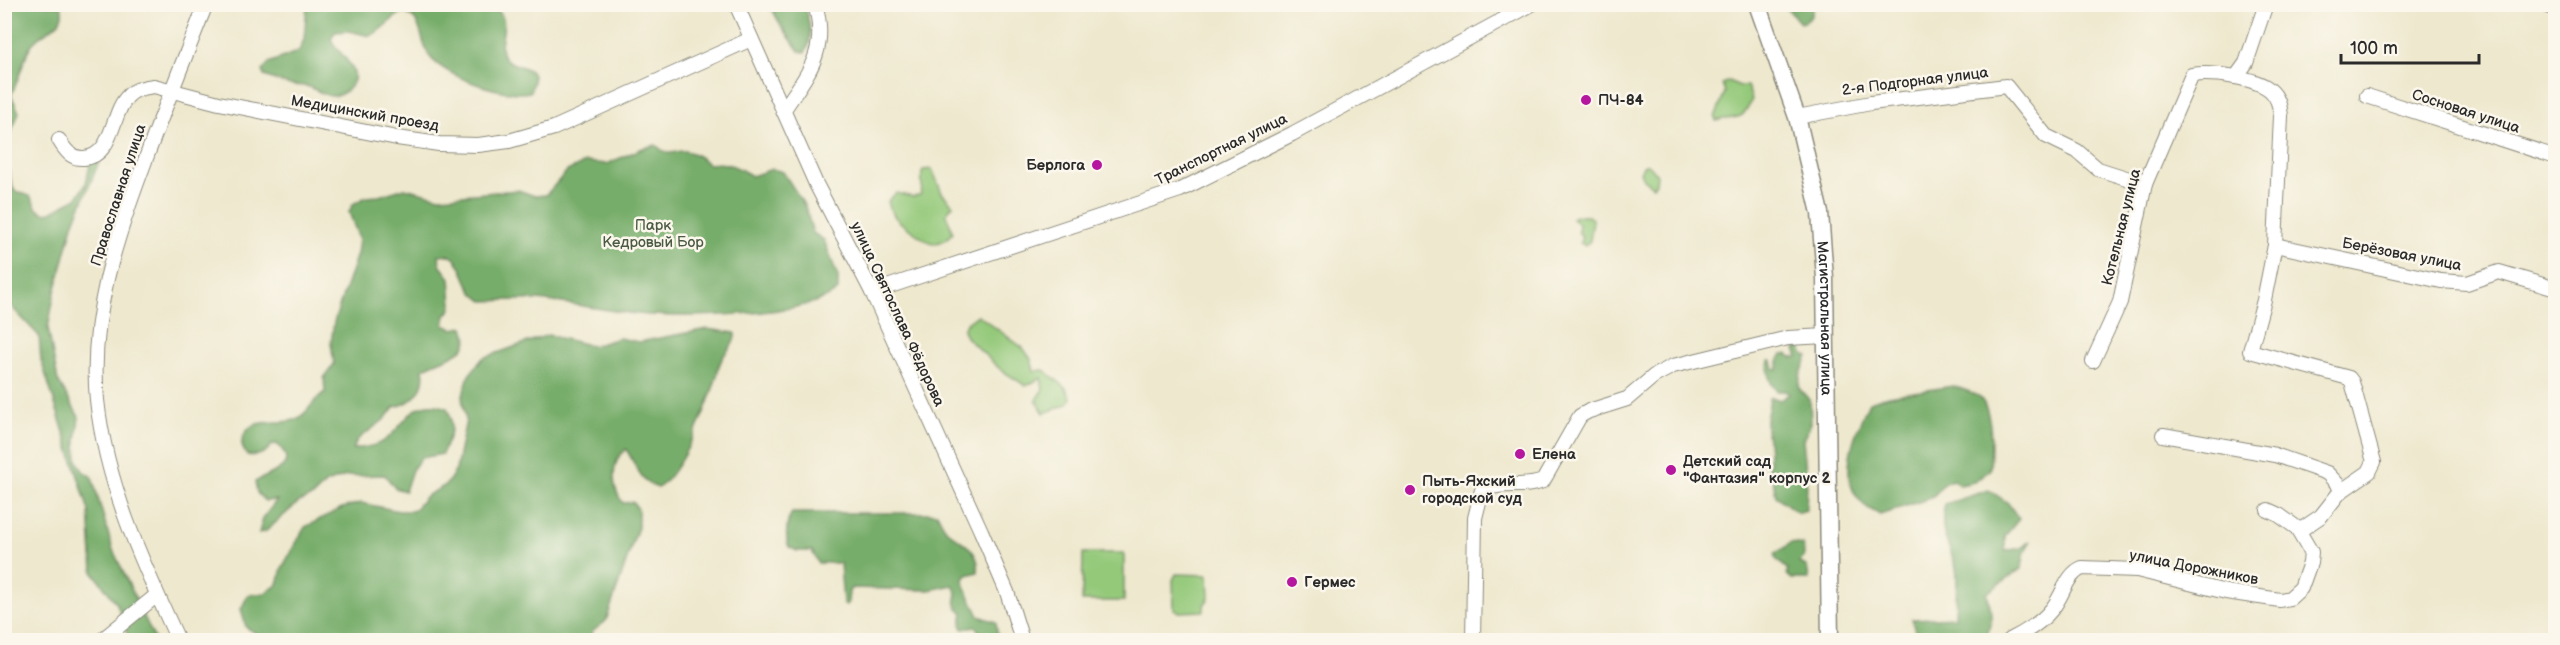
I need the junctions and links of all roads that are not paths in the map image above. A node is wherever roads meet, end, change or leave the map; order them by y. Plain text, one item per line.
1 (206, 4) edge
2 (736, 4) edge
3 (814, 4) edge
4 (1532, 4) edge
5 (1758, 4) edge
6 (2266, 4) edge
7 (2543, 4) edge
8 (2556, 9) edge
9 (751, 39) junction
10 (2236, 77) junction
11 (171, 91) junction
12 (2367, 96) dead end
13 (783, 111) junction
14 (1797, 117) junction
15 (59, 140) dead end
16 (2556, 157) edge
17 (2145, 183) junction
18 (2275, 245) junction
19 (2556, 289) edge
20 (872, 292) junction
21 (1826, 336) junction
22 (2093, 361) dead end
23 (2163, 435) dead end
24 (2343, 490) junction
25 (2268, 510) dead end
26 (2299, 531) junction
27 (157, 595) junction
28 (102, 640) edge
29 (178, 640) edge
30 (1022, 640) edge
31 (1473, 640) edge
32 (1830, 640) edge
33 (2010, 640) edge

1 - 11 street, Православная улица
2 - 9 street, улица Святослава Фёдорова
3 - 13 street
4 - 20 street, Транспортная улица
5 - 14 main road, Магистральная улица
6 - 10 street
7 - 8 street
9 - 11 street, Медицинский проезд
9 - 13 street, улица Святослава Фёдорова
10 - 17 street, Котельная улица
10 - 18 street, Котельная улица
11 - 15 street, Медицинский проезд
11 - 27 street, Православная улица
12 - 16 street, Сосновая улица
13 - 20 street, улица Святослава Фёдорова
14 - 17 street, 2-я Подгорная улица
14 - 21 main road, Магистральная улица
17 - 22 street, Котельная улица
18 - 19 street, Берёзовая улица
18 - 24 street, Котельная улица
20 - 30 street, улица Святослава Фёдорова
21 - 31 street
21 - 32 main road, Магистральная улица
23 - 24 street
24 - 26 street
25 - 26 street, улица Дорожников
26 - 33 street, улица Дорожников
27 - 28 street
27 - 29 street, Православная улица

